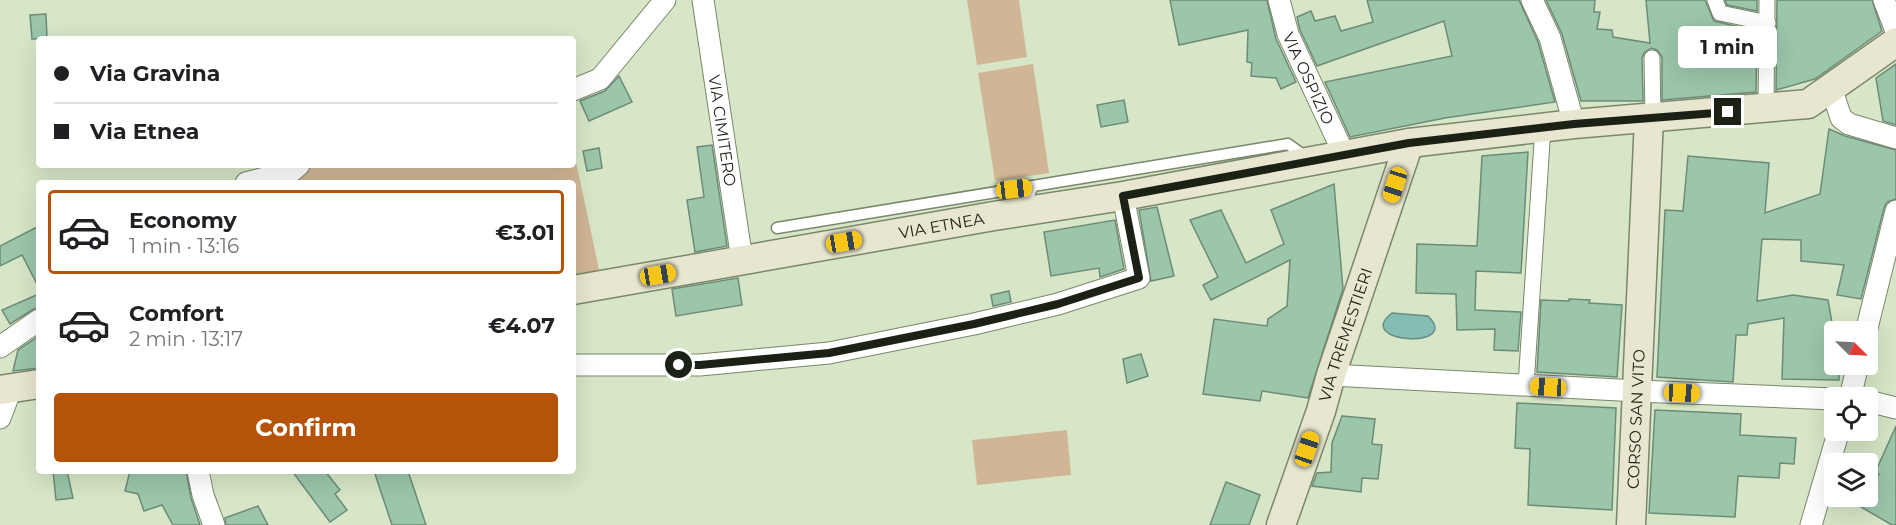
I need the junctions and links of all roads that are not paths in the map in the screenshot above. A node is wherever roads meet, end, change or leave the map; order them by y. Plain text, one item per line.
1 (665, 0) edge
2 (703, 0) edge
3 (1278, 0) edge
4 (1532, 0) edge
5 (1715, 0) edge
6 (1767, 0) edge
7 (1884, 0) edge
8 (1768, 23) junction
9 (1896, 32) edge
10 (1896, 42) edge
11 (1652, 58) dead end
12 (1831, 87) junction
13 (576, 89) edge
14 (1766, 109) junction
15 (1651, 118) junction
16 (1574, 124) junction
17 (1543, 127) junction
18 (1896, 138) edge
19 (1409, 143) junction
20 (1344, 154) junction
21 (1227, 165) junction
22 (296, 168) edge
23 (258, 180) edge
24 (1123, 196) junction
25 (1027, 199) junction
26 (1896, 211) edge
27 (777, 228) dead end
28 (742, 260) junction
29 (576, 289) edge
30 (1869, 321) edge
31 (36, 322) edge
32 (0, 347) edge
33 (576, 365) edge
34 (1330, 375) junction
35 (36, 384) edge
36 (1526, 385) junction
37 (5, 389) edge
38 (1638, 391) junction
39 (1824, 399) edge
40 (1878, 404) edge
41 (1896, 408) edge
42 (0, 418) edge
43 (1836, 441) edge
44 (199, 474) edge
45 (1816, 523) edge
46 (214, 525) edge
47 (1281, 525) edge
48 (1631, 525) edge

1 - 13 street
2 - 28 street, VIA CIMITERO
3 - 20 street, VIA OSPIZIO
4 - 16 street
5 - 8 street
6 - 8 street
7 - 9 street
8 - 14 street
10 - 12 main road, VIA ETNEA
11 - 15 street
12 - 14 main road, VIA ETNEA
12 - 18 street
14 - 15 main road, VIA ETNEA
15 - 16 main road, VIA ETNEA
15 - 38 main road, CORSO SAN VITO
16 - 17 main road, VIA ETNEA
17 - 19 main road, VIA ETNEA
17 - 36 street
19 - 20 main road, VIA ETNEA
19 - 34 main road, VIA TREMESTIERI
20 - 21 main road, VIA ETNEA
21 - 24 main road, VIA ETNEA
21 - 25 lane
22 - 23 street
24 - 25 main road, VIA ETNEA
24 - 33 street
25 - 27 lane
25 - 28 main road, VIA ETNEA
26 - 30 street
28 - 29 main road, VIA ETNEA
31 - 32 street
34 - 36 street
34 - 47 main road, VIA TREMESTIERI
35 - 37 main road
36 - 38 street
37 - 42 street
38 - 39 street
38 - 48 main road, CORSO SAN VITO
40 - 41 street
43 - 45 street
44 - 46 street

